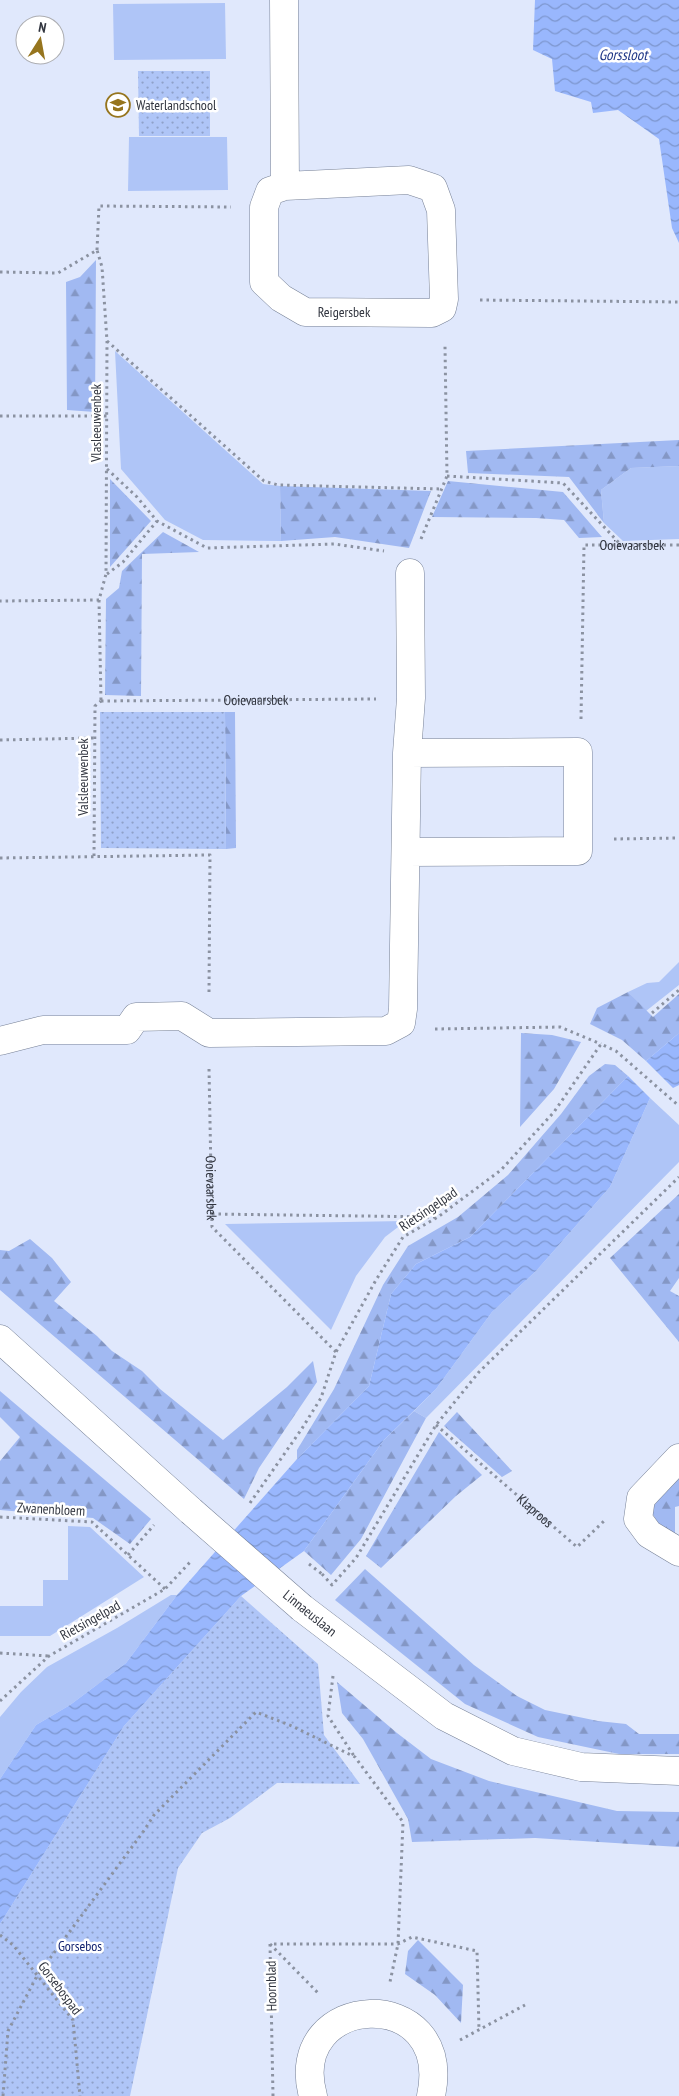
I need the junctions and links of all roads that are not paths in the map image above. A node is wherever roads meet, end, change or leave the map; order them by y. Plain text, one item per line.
1 (284, 0) edge
2 (285, 186) junction
3 (412, 564) road end
4 (407, 754) junction
5 (406, 852) junction
6 (0, 1041) edge
7 (0, 1339) edge
8 (679, 1458) edge
9 (679, 1552) edge
10 (679, 1771) edge
11 (313, 2096) edge
12 (431, 2096) edge

1 - 2 street
2 - 2 street, Reigersbek
3 - 4 street
4 - 5 street
4 - 5 street
5 - 6 street
7 - 10 street, Linnaeuslaan, bridge
8 - 9 street
11 - 12 street

